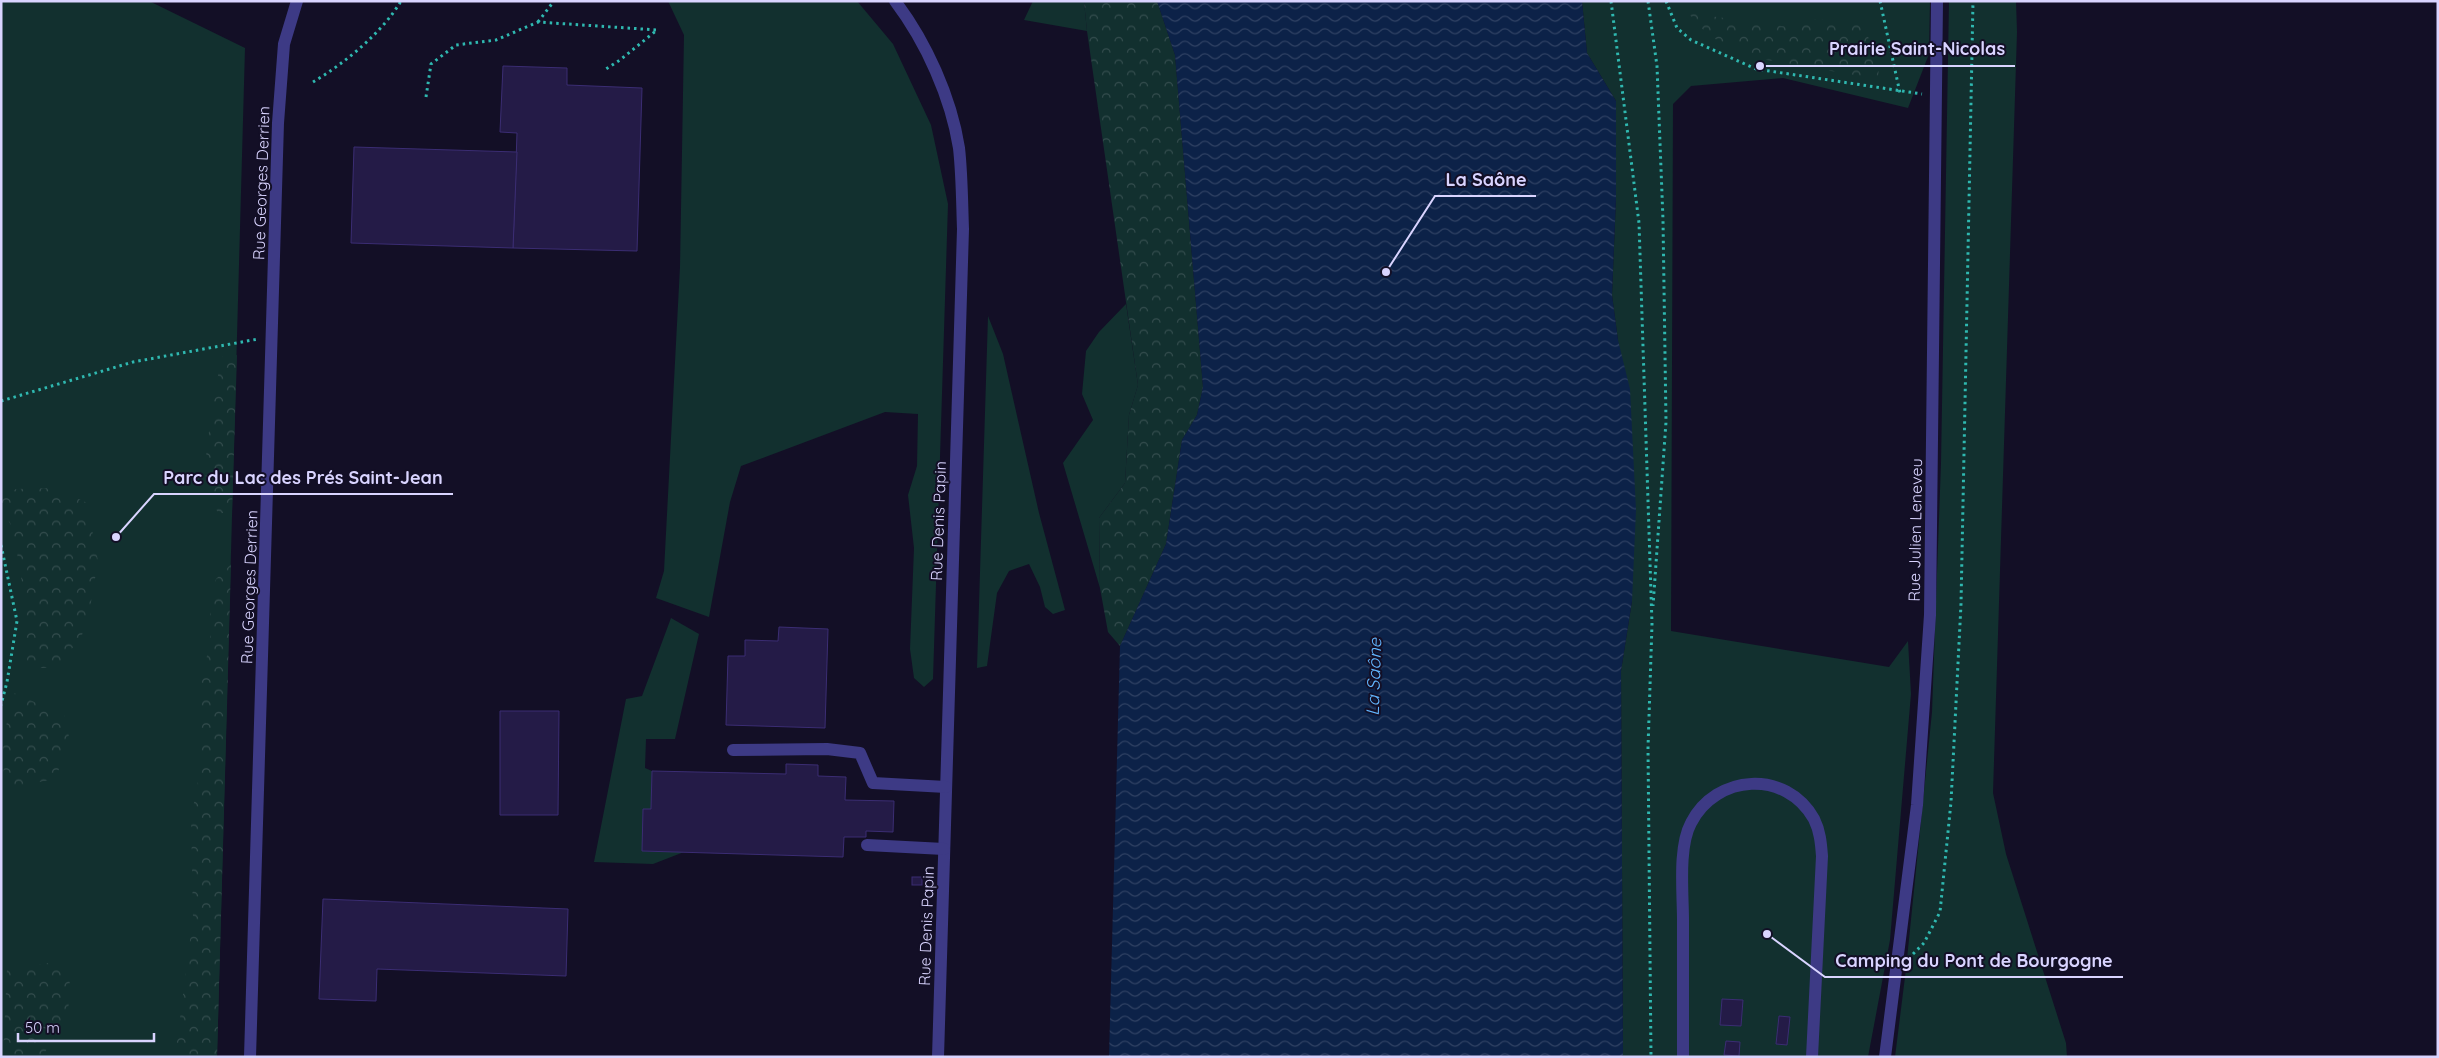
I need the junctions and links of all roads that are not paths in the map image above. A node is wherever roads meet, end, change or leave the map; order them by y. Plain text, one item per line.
1 (297, 1) edge
2 (895, 1) edge
3 (1937, 1) edge
4 (733, 750) dead end
5 (946, 787) junction
6 (867, 845) dead end
7 (944, 848) junction
8 (250, 1057) edge
9 (938, 1057) edge
10 (1683, 1057) edge
11 (1812, 1057) edge
12 (1885, 1057) edge

1 - 8 street, Rue Georges Derrien
2 - 5 street, Rue Denis Papin
3 - 12 street, Rue Julien Leneveu
4 - 5 street
5 - 7 street, Rue Denis Papin
6 - 7 street
7 - 9 street, Rue Denis Papin
10 - 11 street

